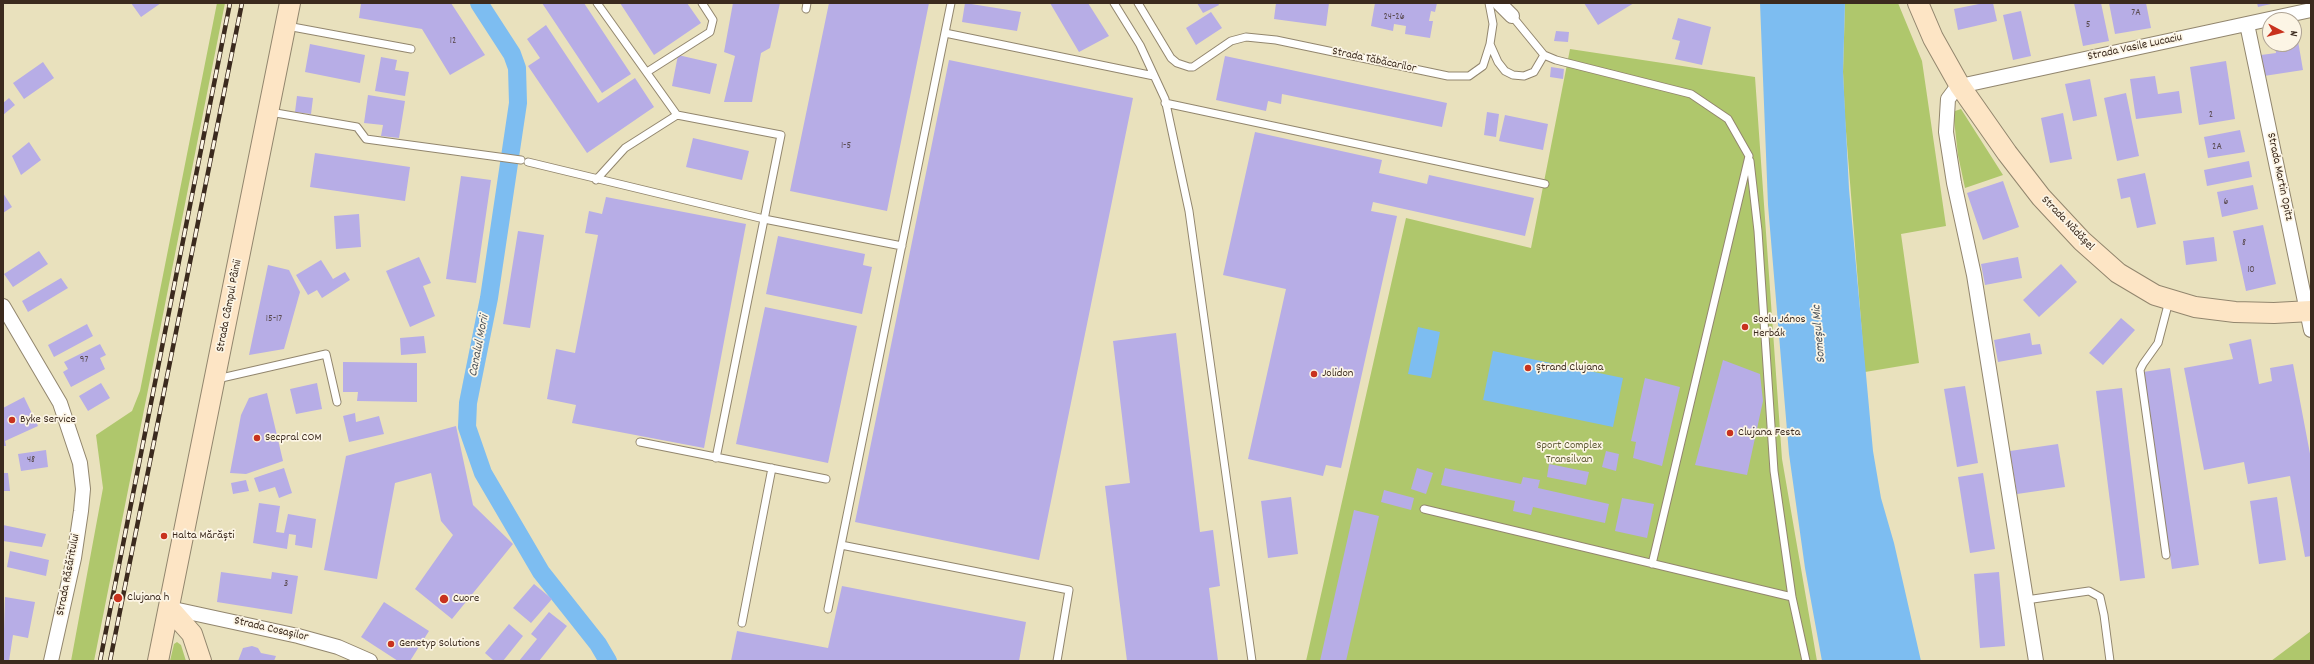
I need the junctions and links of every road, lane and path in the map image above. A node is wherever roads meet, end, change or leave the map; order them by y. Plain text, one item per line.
1 (290, 3) edge
2 (597, 3) edge
3 (702, 3) edge
4 (951, 3) edge
5 (1114, 3) edge
6 (1138, 3) edge
7 (1489, 3) edge
8 (1499, 3) edge
9 (1918, 3) edge
10 (2311, 10) edge
11 (1512, 16) joint
12 (2247, 24) junction
13 (285, 26) junction
14 (945, 33) junction
15 (1490, 44) junction
16 (410, 48) dead end
17 (1544, 55) junction
18 (647, 72) junction
19 (1154, 76) junction
20 (1960, 86) junction
21 (1165, 103) junction
22 (268, 112) junction
23 (677, 115) junction
24 (1749, 156) junction
25 (596, 180) junction
26 (1545, 184) dead end
27 (764, 219) junction
28 (902, 246) junction
29 (2170, 299) junction
30 (3, 306) edge
31 (2310, 317) edge
32 (215, 379) junction
33 (337, 402) dead end
34 (640, 442) dead end
35 (716, 458) junction
36 (772, 468) junction
37 (826, 479) dead end
38 (1424, 509) dead end
39 (841, 545) junction
40 (2166, 555) dead end
41 (1652, 564) junction
42 (1792, 598) junction
43 (2026, 600) junction
44 (169, 608) junction
45 (828, 609) dead end
46 (742, 623) dead end
47 (51, 661) edge
48 (158, 661) edge
49 (201, 661) edge
50 (370, 661) edge
51 (1057, 661) edge
52 (1252, 661) edge
53 (1806, 661) edge
54 (2036, 661) edge
55 (2110, 661) edge

1 - 13 street, Strada Câmpul Pâinii
2 - 18 lane
3 - 18 lane
4 - 14 lane
5 - 19 lane
6 - 15 lane, Strada Tăbăcarilor
7 - 15 lane, Strada Tăbăcarilor
8 - 11 street
9 - 20 street, Strada Nădășel
10 - 12 street, Strada Vasile Lucaciu
11 - 17 lane
12 - 20 street, Strada Vasile Lucaciu
12 - 31 street, Strada Martin Opitz
13 - 16 lane
13 - 22 street, Strada Câmpul Pâinii
14 - 19 lane
14 - 28 lane
15 - 17 lane
17 - 24 lane
18 - 23 lane
19 - 21 lane
20 - 29 street, Strada Nădășel
20 - 43 street
21 - 26 lane
21 - 52 lane
22 - 25 lane
22 - 32 street, Strada Câmpul Pâinii
23 - 25 lane
23 - 27 lane
24 - 41 lane
24 - 42 lane
25 - 27 lane
27 - 28 lane
27 - 35 lane
28 - 39 lane
29 - 31 street, Strada Nădășel
29 - 40 lane
30 - 47 street, Strada Răsăritului
32 - 33 lane
32 - 44 street, Strada Câmpul Pâinii
34 - 35 lane
35 - 36 lane
36 - 37 lane
36 - 46 lane
38 - 41 lane
39 - 45 lane
39 - 51 lane
41 - 42 lane
42 - 53 lane
43 - 54 street
43 - 55 lane
44 - 48 street, Strada Câmpul Pâinii
44 - 49 street
44 - 50 street, Strada Cosașilor

